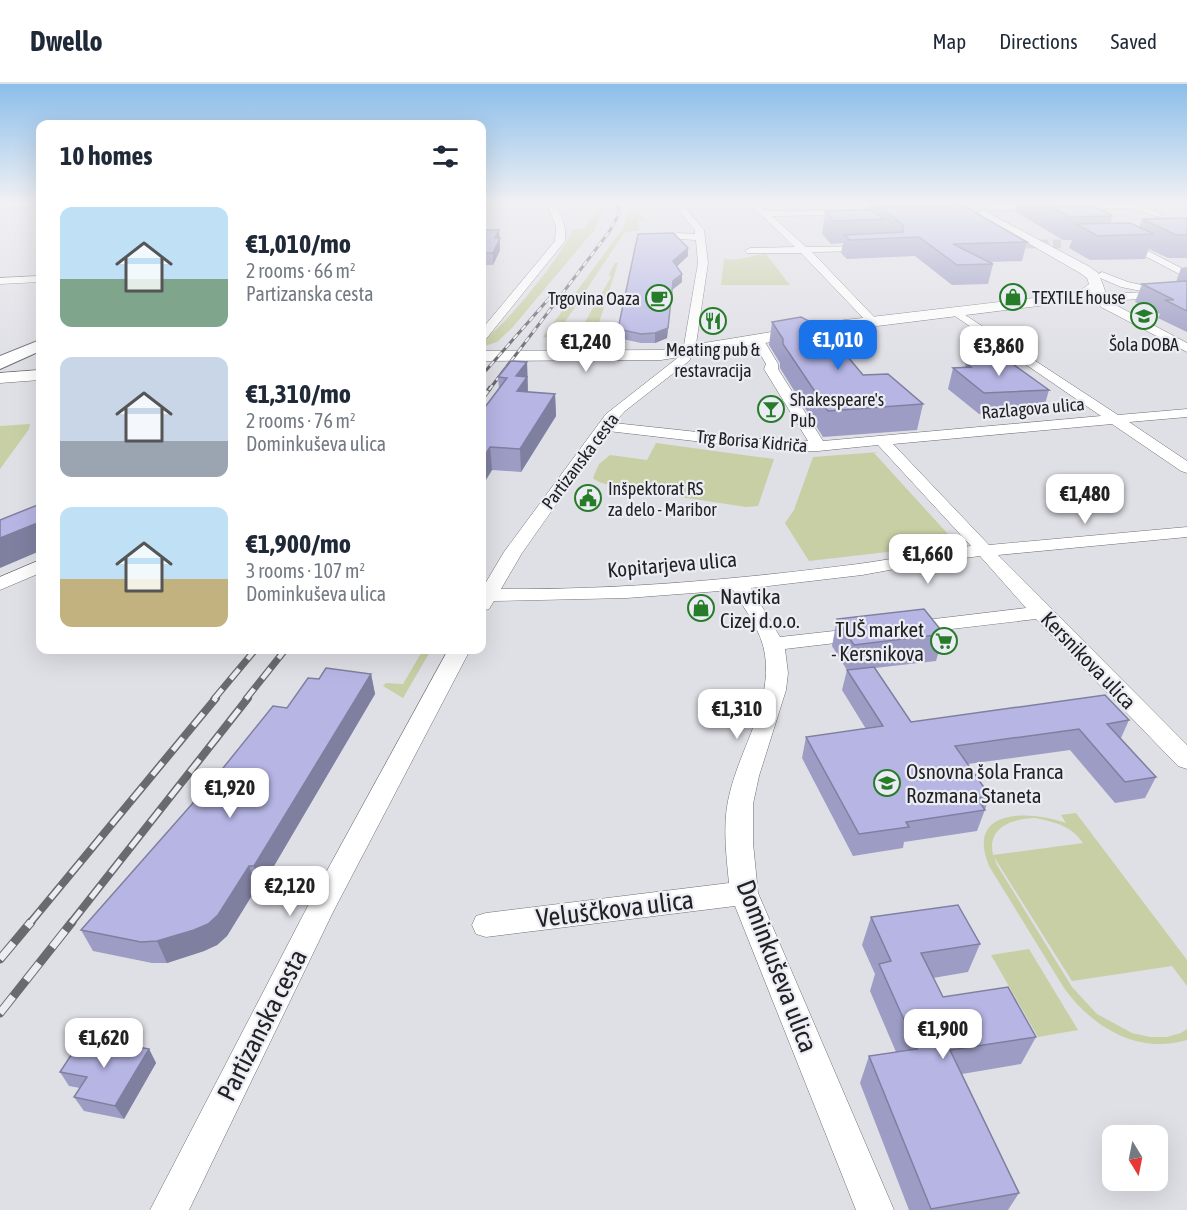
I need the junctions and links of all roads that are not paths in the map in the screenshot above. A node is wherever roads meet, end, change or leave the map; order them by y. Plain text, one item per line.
1 (549, 255) edge
2 (702, 255) edge
3 (808, 255) edge
4 (1060, 255) tunnel mouth
5 (1066, 255) tunnel mouth
6 (1149, 255) edge
7 (36, 279) edge
8 (1099, 279) junction
9 (1177, 279) edge
10 (0, 281) edge
11 (1141, 287) dead end
12 (1187, 292) edge
13 (1073, 298) junction
14 (1100, 298) junction
15 (1187, 302) edge
16 (1116, 307) dead end
17 (956, 312) junction
18 (873, 322) junction
19 (486, 331) edge
20 (758, 340) junction
21 (36, 347) edge
22 (1187, 348) edge
23 (689, 351) junction
24 (486, 354) edge
25 (36, 356) edge
26 (0, 363) edge
27 (36, 363) edge
28 (0, 371) edge
29 (36, 375) edge
30 (0, 378) edge
31 (36, 381) edge
32 (0, 384) edge
33 (1187, 414) edge
34 (1116, 420) junction
35 (605, 426) junction
36 (882, 441) junction
37 (818, 446) junction
38 (1187, 468) edge
39 (1187, 532) edge
40 (989, 556) junction
41 (36, 568) edge
42 (738, 582) junction
43 (0, 584) edge
44 (486, 597) edge
45 (486, 600) edge
46 (1043, 612) junction
47 (773, 644) junction
48 (457, 654) edge
49 (1187, 760) edge
50 (744, 893) junction
51 (486, 925) dead end
52 (169, 1210) edge
53 (875, 1210) edge

1 - 19 street
2 - 23 street
3 - 18 street
4 - 8 main road
5 - 8 main road
6 - 9 street
7 - 10 street
8 - 9 street
8 - 13 main road
8 - 14 main road
9 - 11 street
9 - 12 street
9 - 14 street
12 - 14 street
13 - 14 street
13 - 17 main road
14 - 17 main road
14 - 22 street
15 - 16 street
17 - 18 main road
17 - 34 street
18 - 20 main road
20 - 23 main road
20 - 37 street
21 - 26 highway
23 - 24 main road
23 - 35 street, Partizanska cesta
25 - 28 highway
27 - 30 highway
29 - 30 main road
31 - 32 main road
33 - 34 street, Razlagova ulica
34 - 36 street, Razlagova ulica
34 - 38 street
35 - 37 street, Trg Borisa Kidriča
35 - 44 street, Partizanska cesta
36 - 37 street, Trg Borisa Kidriča
36 - 40 street
39 - 40 street, Kopitarjeva ulica
40 - 42 street, Kopitarjeva ulica
40 - 46 street, Kersnikova ulica
41 - 43 street
42 - 45 street, Kopitarjeva ulica
42 - 47 street, Dominkuševa ulica
46 - 47 street
46 - 49 street, Kersnikova ulica
47 - 50 street, Dominkuševa ulica
48 - 52 street, Partizanska cesta
50 - 51 street, Veluščkova ulica
50 - 53 street, Dominkuševa ulica

